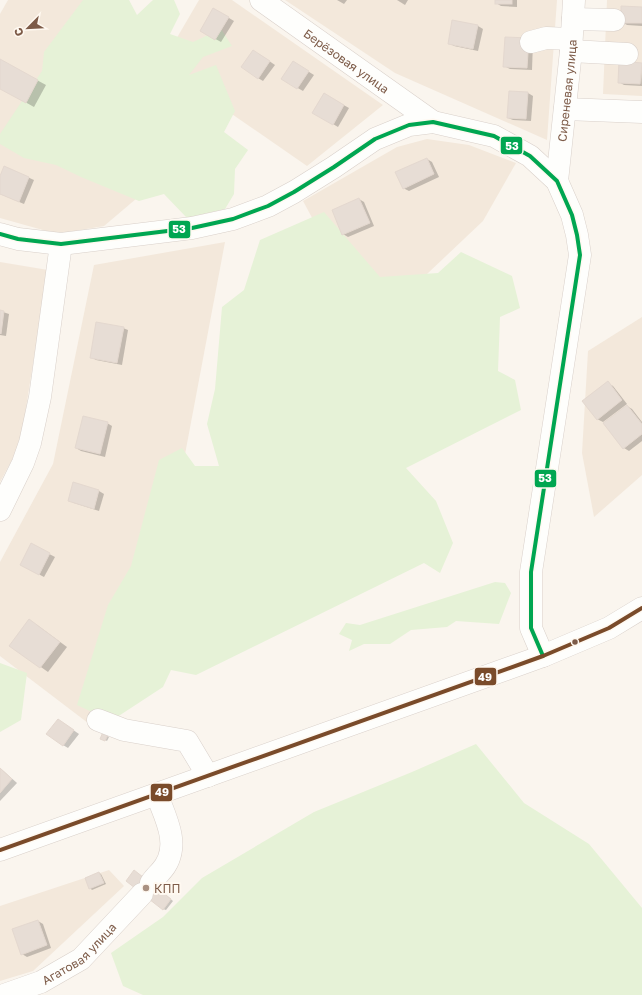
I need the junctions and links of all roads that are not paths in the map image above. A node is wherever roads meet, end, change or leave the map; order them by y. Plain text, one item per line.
1 (261, 0) edge
2 (614, 20) dead end
3 (572, 27) edge
4 (531, 42) dead end
5 (627, 54) dead end
6 (565, 109) junction
7 (642, 112) edge
8 (433, 122) junction
9 (557, 181) junction
10 (0, 234) edge
11 (61, 244) junction
12 (0, 510) edge
13 (642, 608) edge
14 (543, 656) junction
15 (98, 720) dead end
16 (208, 776) junction
17 (156, 795) junction
18 (0, 850) edge
19 (4, 995) edge

1 - 8 street, Берёзовая улица
2 - 3 street
3 - 4 street
3 - 5 street
3 - 6 street, Сиреневая улица
6 - 7 street
6 - 9 street, Сиреневая улица
8 - 9 street
8 - 11 street
9 - 14 street
10 - 11 street
11 - 12 street
13 - 14 street
14 - 16 street
15 - 16 street
16 - 17 street
17 - 18 street
17 - 19 street, Агатовая улица

